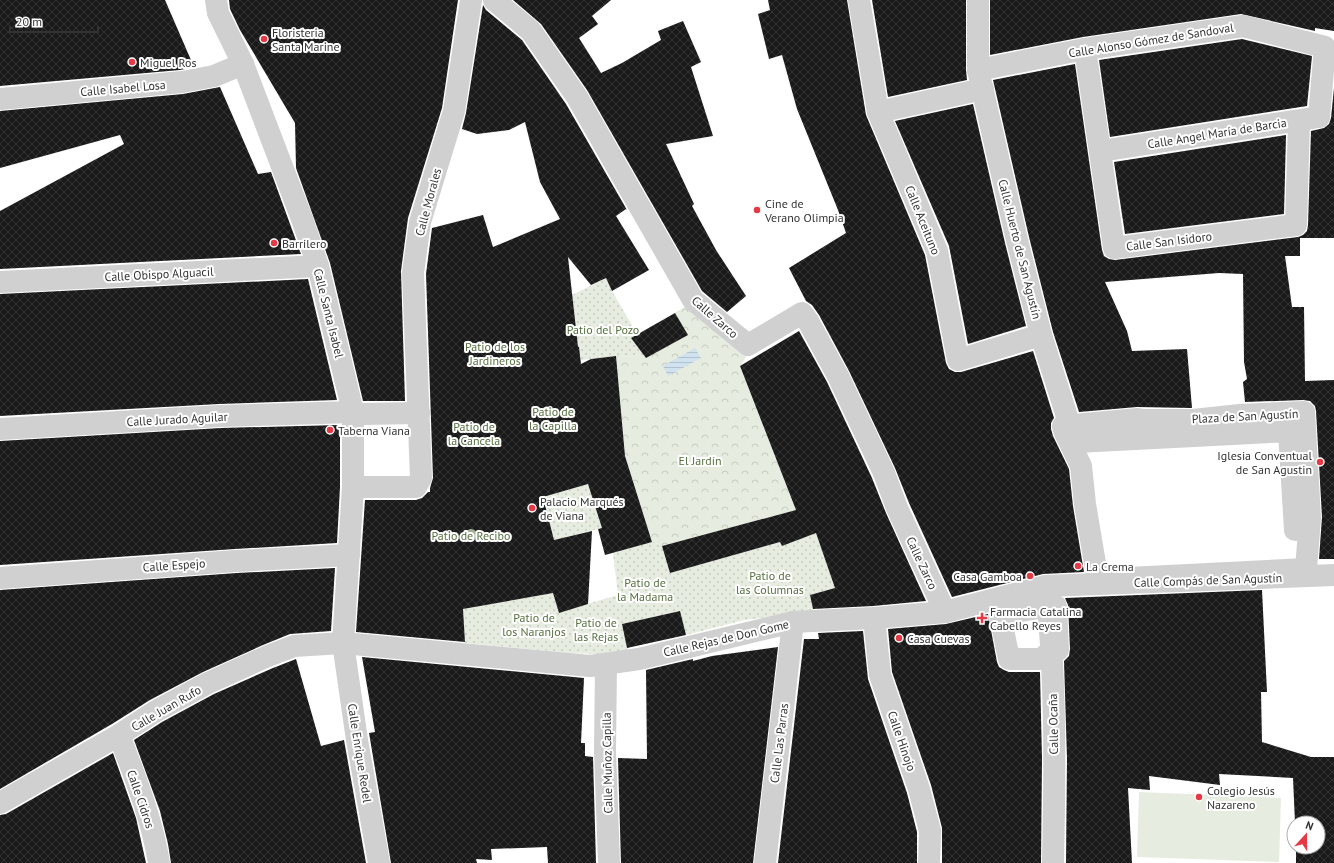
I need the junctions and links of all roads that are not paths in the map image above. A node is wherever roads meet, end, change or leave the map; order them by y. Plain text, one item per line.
1 (216, 0) edge
2 (471, 0) edge
3 (494, 0) edge
4 (859, 0) edge
5 (978, 0) edge
6 (1085, 49) junction
7 (243, 64) junction
8 (980, 80) junction
9 (0, 99) edge
10 (878, 112) junction
11 (1317, 118) edge
12 (1101, 151) junction
13 (318, 266) junction
14 (0, 282) edge
15 (1041, 335) junction
16 (419, 410) junction
17 (358, 413) junction
18 (0, 430) edge
19 (1073, 434) junction
20 (361, 487) junction
21 (348, 555) junction
22 (1301, 573) junction
23 (1334, 575) edge
24 (0, 578) edge
25 (1107, 581) junction
26 (1047, 596) junction
27 (945, 612) junction
28 (874, 618) junction
29 (793, 622) junction
30 (343, 643) junction
31 (1052, 650) junction
32 (606, 664) junction
33 (119, 736) junction
34 (0, 803) edge
35 (159, 863) edge
36 (379, 863) edge
37 (609, 863) edge
38 (765, 863) edge
39 (930, 863) edge
40 (1053, 863) edge

1 - 7 street, Calle Santa Isabel
2 - 16 street, Calle Morales
3 - 27 street, Calle Zarco
4 - 10 street, Calle Aceituno
5 - 8 street, Calle Huerto de San Agustín
6 - 8 street, Calle Alonso Gómez de Sandoval
6 - 11 street, Calle Alonso Gómez de Sandoval
6 - 12 street, Calle San Isidoro
7 - 9 street, Calle Isabel Losa
7 - 13 street, Calle Santa Isabel
8 - 10 street, Calle Alonso Gómez de Sandoval
8 - 15 street, Calle Huerto de San Agustín
10 - 15 street, Calle Aceituno
11 - 12 street, Calle Angel María de Barcia
11 - 12 street, Calle San Isidoro
13 - 14 street, Calle Obispo Alguacil
13 - 17 street, Calle Santa Isabel
15 - 19 street, Calle Huerto de San Agustín
16 - 17 street, Calle Jurado Aguilar
16 - 20 street
17 - 18 street, Calle Jurado Aguilar
17 - 20 street, Calle Santa Isabel
19 - 22 street, Plaza de San Agustín
19 - 25 street
20 - 21 street, Calle Santa Isabel
21 - 24 street, Calle Espejo
21 - 30 street, Calle Santa Isabel
22 - 23 street, Calle Compás de San Agustín
22 - 25 street, Calle Compás de San Agustín
25 - 26 street, Calle Rejas de Don Gome
26 - 27 street, Calle Rejas de Don Gome
26 - 31 street, Calle Ocaña
26 - 31 street
27 - 28 street, Calle Rejas de Don Gome
28 - 29 street, Calle Rejas de Don Gome
28 - 39 street, Calle Hinojo
29 - 32 street, Calle Rejas de Don Gome
29 - 38 street, Calle Las Parras
30 - 32 street, Calle Rejas de Don Gome
30 - 33 street, Calle Juan Rufo
30 - 36 street, Calle Enrique Redel
31 - 40 street, Calle Ocaña
32 - 37 street, Calle Muñoz Capilla
33 - 34 street, Calle Juan Rufo
33 - 35 street, Calle Cidros

